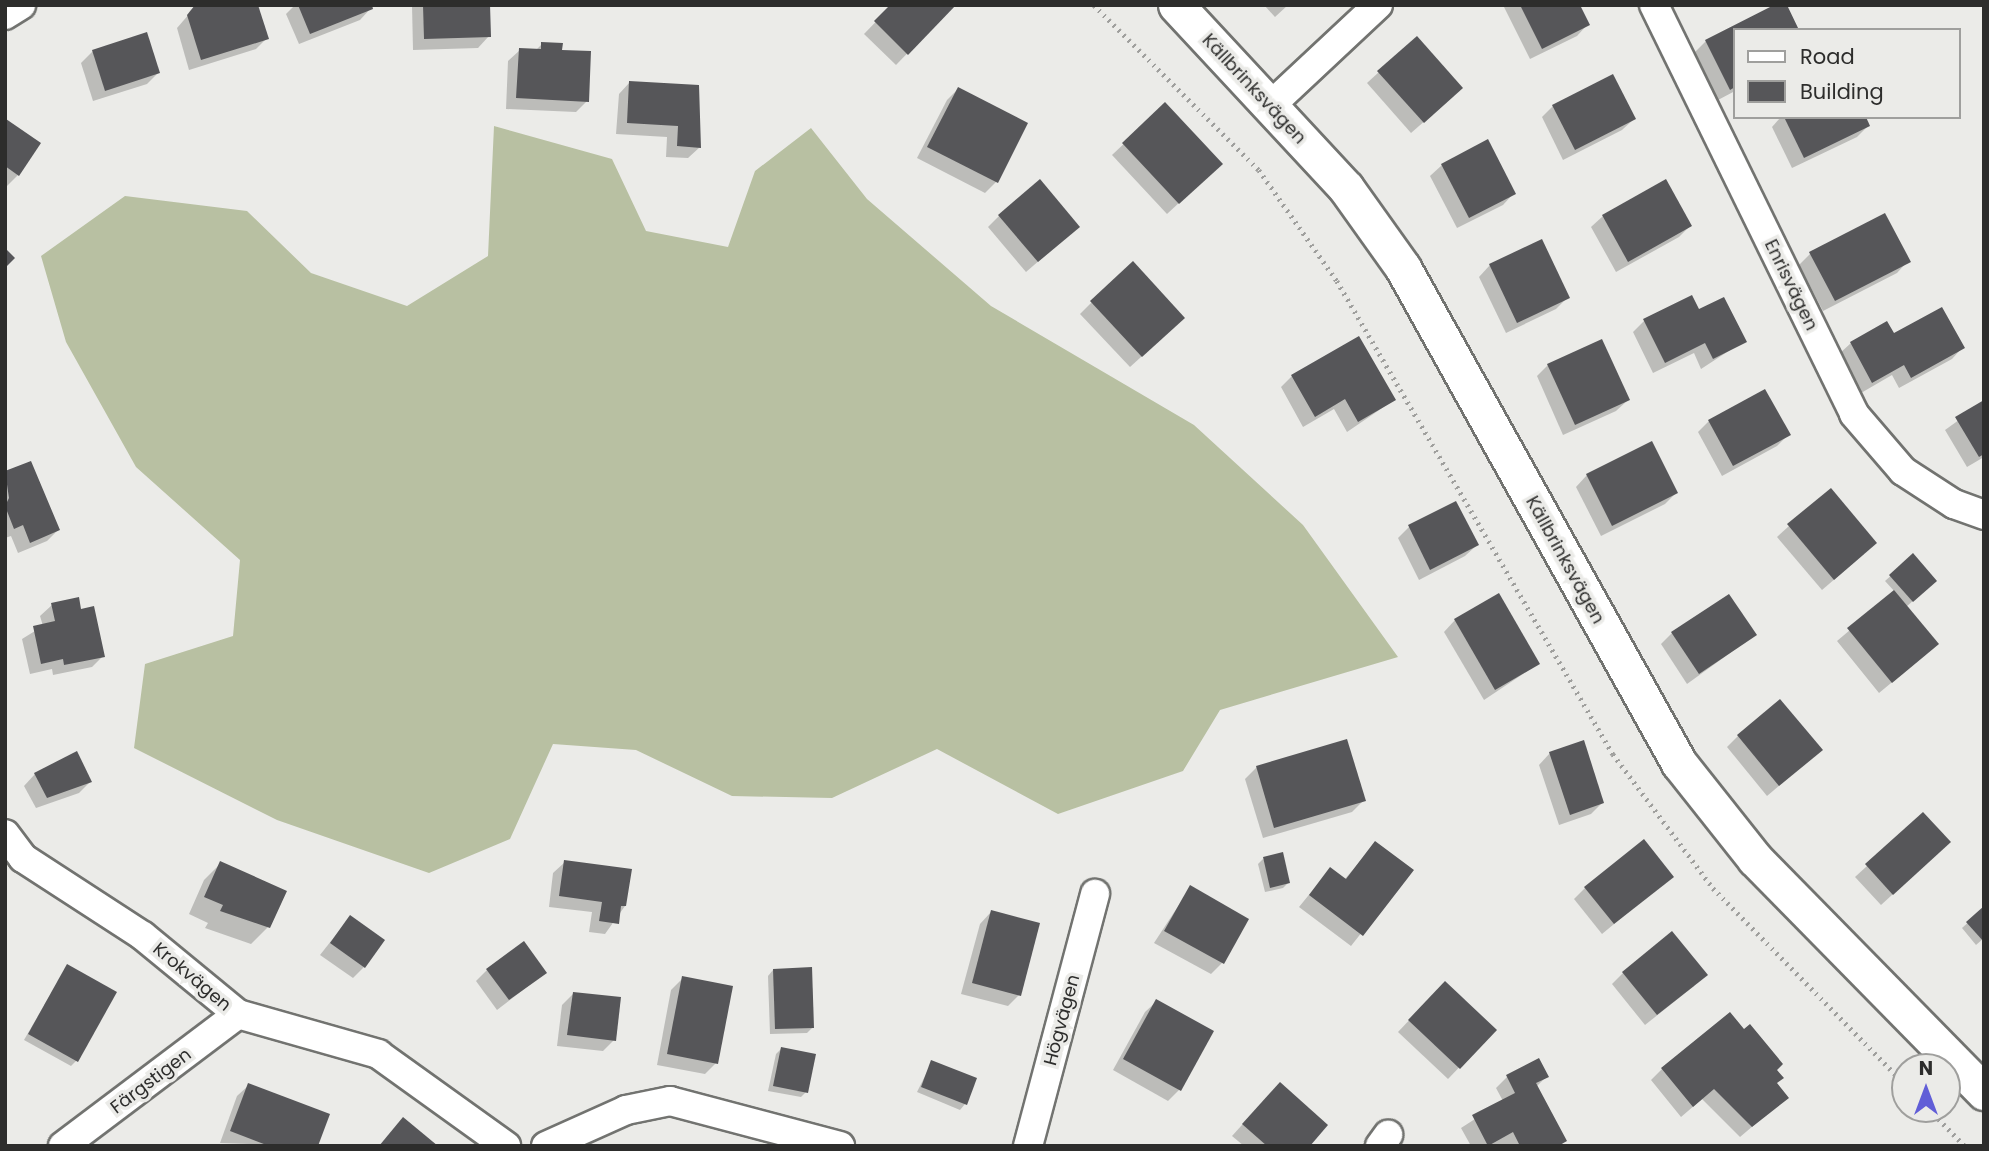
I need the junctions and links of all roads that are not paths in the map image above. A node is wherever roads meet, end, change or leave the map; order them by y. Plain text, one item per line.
1 (21, 5) edge
2 (1176, 5) edge
3 (1378, 5) edge
4 (1654, 5) edge
5 (5, 15) edge
6 (1270, 106) junction
7 (1984, 515) edge
8 (5, 834) edge
9 (1096, 894) dead end
10 (238, 1014) junction
11 (1984, 1092) edge
12 (795, 1139) edge
13 (63, 1146) edge
14 (506, 1146) edge
15 (546, 1146) edge
16 (840, 1146) edge
17 (1028, 1146) edge

1 - 5 street
2 - 6 street, Källbrinksvägen
3 - 6 street
4 - 7 street, Enrisvägen
6 - 11 street, Källbrinksvägen
8 - 10 street, Krokvägen
9 - 17 street, Högvägen
10 - 13 street, Färgstigen
10 - 14 street, Krokvägen
12 - 15 street
12 - 16 street

